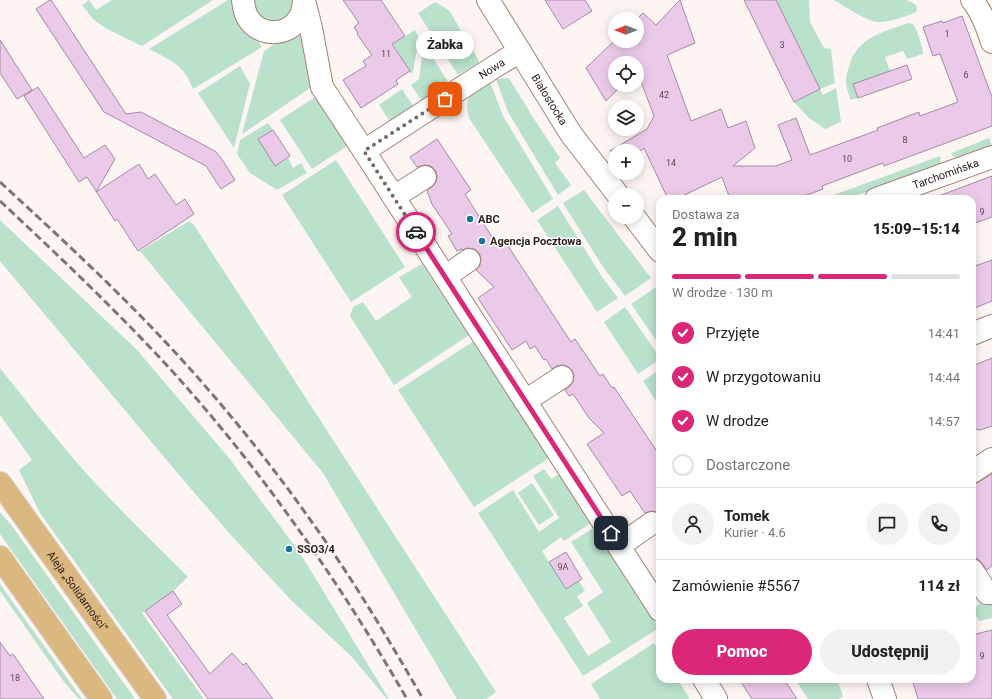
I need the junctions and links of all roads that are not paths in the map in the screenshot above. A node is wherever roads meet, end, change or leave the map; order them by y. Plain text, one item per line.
1 (243, 0) edge
2 (488, 0) edge
3 (972, 0) edge
4 (304, 1) edge
5 (992, 42) edge
6 (520, 51) junction
7 (364, 151) junction
8 (992, 157) edge
9 (425, 177) dead end
10 (613, 188) edge
11 (887, 195) edge
12 (394, 198) junction
13 (639, 224) edge
14 (656, 246) edge
15 (469, 260) dead end
16 (445, 277) junction
17 (992, 326) edge
18 (976, 332) edge
19 (562, 377) dead end
20 (525, 401) junction
21 (992, 459) edge
22 (976, 469) edge
23 (0, 483) edge
24 (652, 523) dead end
25 (619, 546) junction
26 (0, 557) edge
27 (976, 576) edge
28 (992, 593) edge
29 (656, 604) edge
30 (706, 683) edge
31 (879, 683) edge
32 (101, 699) edge
33 (155, 699) edge
34 (716, 699) edge
35 (885, 699) edge

1 - 4 street
2 - 6 street, Białostocka
3 - 5 street
4 - 7 street
6 - 7 street, Nowa
6 - 10 street, Białostocka
7 - 12 street
8 - 11 street, Tarchomińska
9 - 12 street
12 - 16 street
13 - 14 street
15 - 16 street
16 - 20 street
17 - 18 street
19 - 20 street
20 - 25 street
21 - 22 street
23 - 33 main road, Aleja „Solidarności”
24 - 25 street
25 - 29 street
26 - 32 main road
27 - 28 street
30 - 34 street
31 - 35 street

